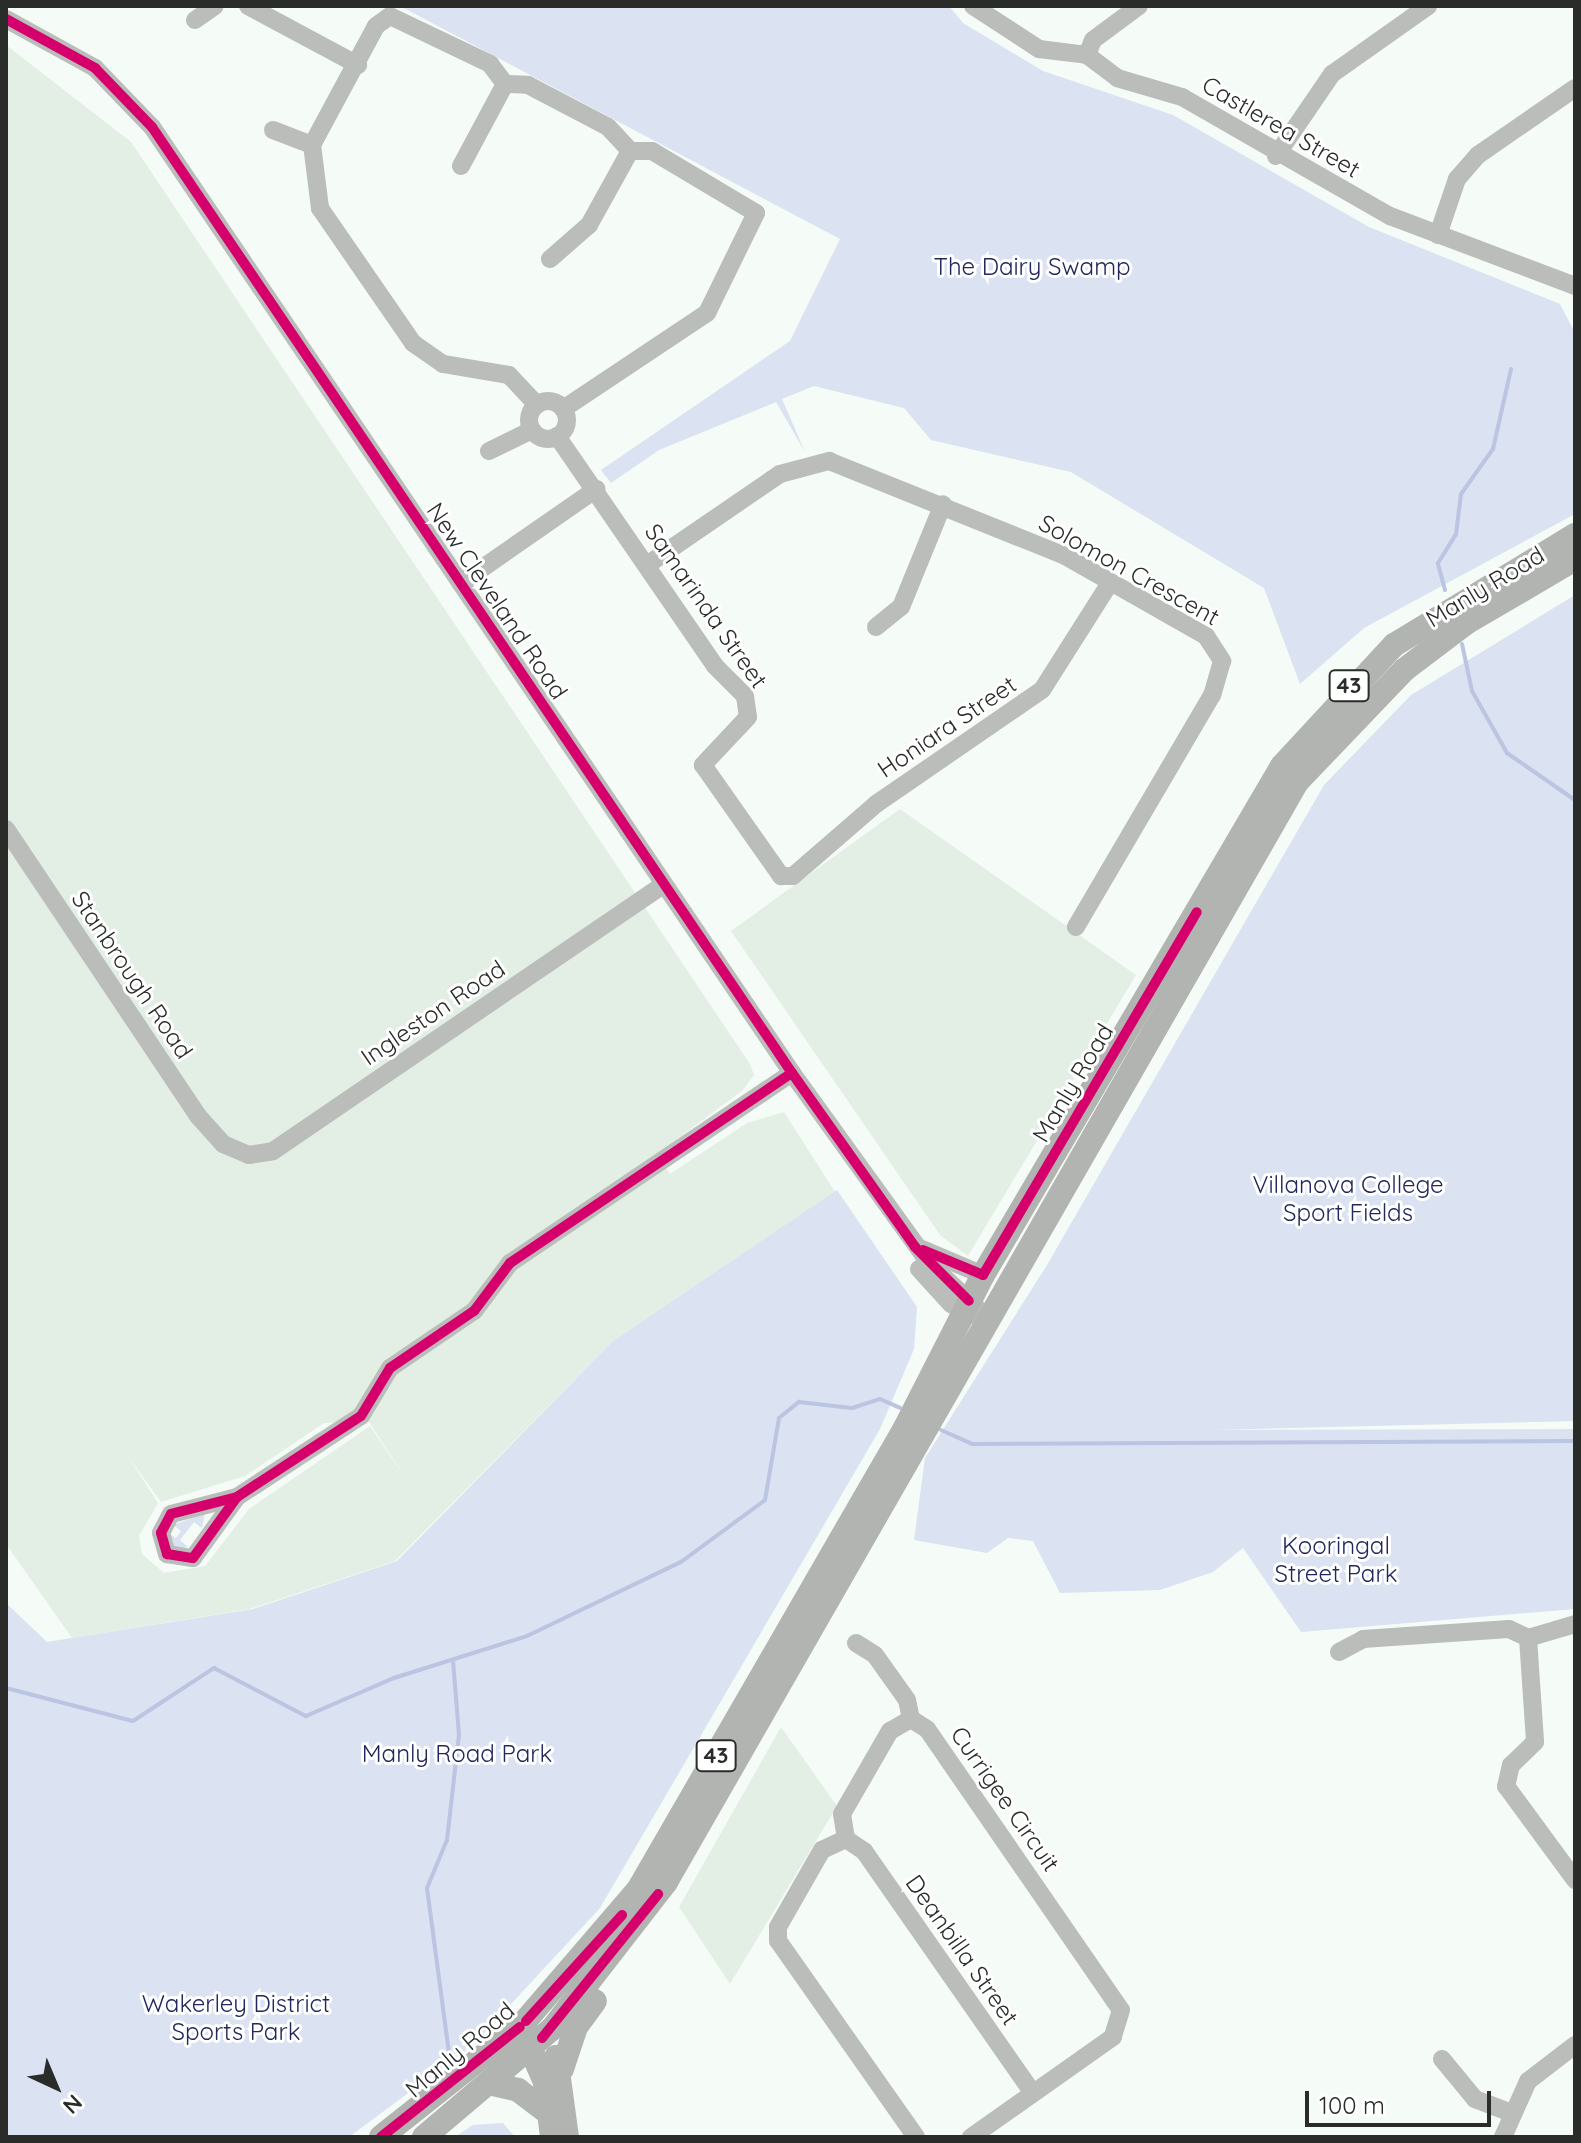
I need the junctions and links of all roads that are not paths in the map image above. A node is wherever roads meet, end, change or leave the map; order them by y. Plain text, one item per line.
1 (215, 6) edge
2 (248, 6) edge
3 (973, 6) edge
4 (1139, 6) edge
5 (1428, 6) edge
6 (6, 19) edge
7 (195, 20) dead end
8 (1087, 55) junction
9 (358, 65) junction
10 (505, 84) junction
11 (1575, 88) edge
12 (273, 130) dead end
13 (312, 145) junction
14 (630, 151) junction
15 (1276, 156) junction
16 (461, 166) dead end
17 (1438, 235) junction
18 (550, 259) dead end
19 (1575, 286) edge
20 (537, 405) junction
21 (563, 409) junction
22 (532, 430) junction
23 (557, 436) junction
24 (489, 451) dead end
25 (596, 489) junction
26 (943, 504) junction
27 (1575, 535) edge
28 (1575, 559) edge
29 (647, 565) junction
30 (461, 583) junction
31 (1110, 583) junction
32 (876, 627) dead end
33 (6, 829) edge
34 (781, 876) joint
35 (664, 884) junction
36 (1076, 927) dead end
37 (792, 1073) junction
38 (223, 1144) joint
39 (915, 1247) junction
40 (983, 1275) junction
41 (966, 1306) junction
42 (989, 1319) junction
43 (237, 1497) dead end
44 (1575, 1624) edge
45 (1528, 1638) junction
46 (856, 1643) dead end
47 (1339, 1652) dead end
48 (911, 1719) junction
49 (846, 1839) junction
50 (1575, 1880) edge
51 (658, 1894) junction
52 (530, 2034) junction
53 (1575, 2045) edge
54 (1442, 2059) dead end
55 (562, 2069) junction
56 (493, 2084) junction
57 (1033, 2093) junction
58 (1511, 2113) junction
59 (551, 2126) edge
60 (381, 2137) edge
61 (424, 2137) edge
62 (567, 2137) edge
63 (916, 2137) edge
64 (971, 2137) edge
65 (1503, 2137) edge

1 - 7 street
2 - 9 street
3 - 8 street, Castlerea Street
4 - 8 street
5 - 15 street
6 - 30 street, New Cleveland Road
8 - 15 street, Castlerea Street
9 - 10 street
9 - 13 street
10 - 14 street
10 - 16 street
11 - 17 street
12 - 13 street
13 - 20 street
14 - 18 street
14 - 21 street
15 - 17 street, Castlerea Street
17 - 19 street, Castlerea Street
20 - 21 street
20 - 22 street
21 - 23 street
22 - 23 street
22 - 24 street
23 - 25 street, Samarinda Street
25 - 29 street, Samarinda Street
25 - 30 street
26 - 29 street, Solomon Crescent
26 - 31 street, Solomon Crescent
26 - 32 street
27 - 40 main road, Manly Road / 43
28 - 42 main road, Manly Road / 43
29 - 34 street, Samarinda Street
30 - 35 street, New Cleveland Road
31 - 34 street, Honiara Street
31 - 36 street, Solomon Crescent
33 - 38 street, Stanbrough Road
35 - 37 street, New Cleveland Road
35 - 38 street, Ingleston Road
37 - 39 street, New Cleveland Road
37 - 43 street
39 - 40 street
39 - 41 street, New Cleveland Road
40 - 41 main road, Manly Road / 43
41 - 42 street, New Cleveland Road
41 - 52 main road, Manly Road / 43
42 - 51 main road, Manly Road / 43
44 - 45 street
45 - 47 street
45 - 50 street
46 - 48 street
48 - 49 street
48 - 57 street, Currigee Circuit
49 - 57 street, Deanbilla Street
49 - 63 street
51 - 52 main road, Manly Road / 43
51 - 55 main road
52 - 55 main road
52 - 56 main road, Manly Road / 43
52 - 59 main road
52 - 60 main road, Manly Road / 43
53 - 58 street
54 - 58 street
55 - 62 main road
56 - 59 main road
56 - 61 main road, Manly Road / 43
57 - 64 street, Currigee Circuit
58 - 65 street

